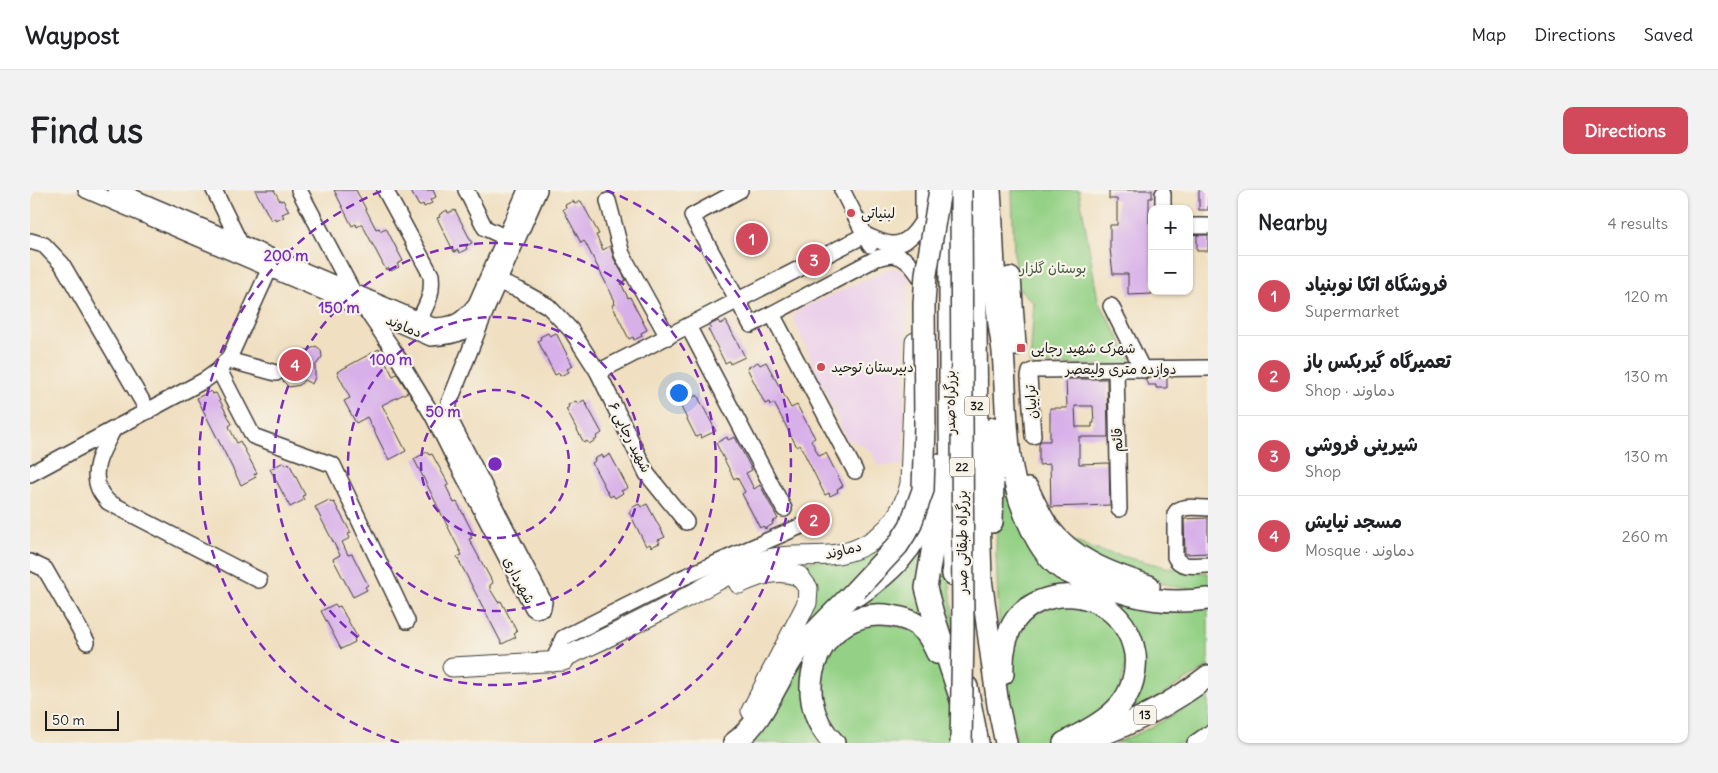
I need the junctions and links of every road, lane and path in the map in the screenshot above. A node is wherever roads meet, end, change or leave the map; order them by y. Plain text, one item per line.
1 (86, 190) edge
2 (214, 190) edge
3 (299, 190) edge
4 (385, 190) edge
5 (466, 190) edge
6 (526, 190) edge
7 (539, 190) edge
8 (740, 190) edge
9 (842, 190) edge
10 (926, 190) edge
11 (940, 190) edge
12 (950, 190) edge
13 (961, 190) edge
14 (976, 190) edge
15 (990, 190) edge
16 (1003, 190) edge
17 (122, 195) edge
18 (608, 201) dead end
19 (926, 214) junction
20 (1193, 226) edge
21 (1208, 226) edge
22 (865, 235) junction
23 (510, 240) junction
24 (30, 241) edge
25 (237, 248) junction
26 (877, 258) junction
27 (272, 263) junction
28 (493, 279) junction
29 (921, 279) junction
30 (353, 292) junction
31 (934, 299) junction
32 (738, 301) junction
33 (1111, 306) dead end
34 (366, 310) junction
35 (486, 310) junction
36 (772, 314) junction
37 (998, 315) junction
38 (419, 320) junction
39 (688, 326) junction
40 (668, 336) junction
41 (223, 365) junction
42 (1208, 368) edge
43 (1035, 370) joint
44 (1116, 370) junction
45 (1143, 370) junction
46 (598, 372) junction
47 (276, 373) dead end
48 (448, 410) junction
49 (148, 411) junction
50 (433, 416) junction
51 (114, 430) junction
52 (1033, 436) dead end
53 (457, 449) junction
54 (937, 465) junction
55 (855, 471) dead end
56 (30, 474) edge
57 (1208, 508) edge
58 (784, 509) dead end
59 (1119, 509) dead end
60 (824, 516) dead end
61 (686, 522) dead end
62 (30, 562) edge
63 (1208, 565) edge
64 (259, 580) dead end
65 (1208, 599) edge
66 (836, 611) junction
67 (407, 621) dead end
68 (986, 622) junction
69 (87, 642) dead end
70 (553, 662) junction
71 (452, 667) dead end
72 (1208, 676) edge
73 (1208, 688) edge
74 (958, 694) junction
75 (1004, 733) edge
76 (1208, 734) edge
77 (972, 739) edge
78 (726, 743) edge
79 (734, 743) edge
80 (834, 743) edge
81 (1064, 743) edge
82 (1077, 743) edge
83 (1108, 743) edge
84 (1195, 743) edge

1 - 17 street, دماوند
2 - 25 street
3 - 30 street
4 - 38 street
5 - 23 street
6 - 23 street, دماوند
7 - 23 street, دماوند
8 - 32 street
9 - 22 street
10 - 19 highway
11 - 66 highway, bridge
12 - 77 highway, بزرگراه صدر / 32
13 - 77 highway, بزرگراه طبقاتی صدر / 22, bridge
14 - 68 highway, بزرگراه صدر / 32
15 - 37 highway, 22
16 - 65 highway
17 - 25 street, دماوند
18 - 40 street
19 - 22 street
19 - 29 main road, دماوند
19 - 31 highway
20 - 21 street
22 - 26 street
22 - 32 street
23 - 28 street, دماوند
24 - 49 street
25 - 27 street, دماوند
26 - 29 street
26 - 36 street
27 - 30 street, دماوند
27 - 34 street, دماوند
27 - 41 street
28 - 35 street, دماوند
28 - 38 street, دماوند
28 - 46 street, شهید رجایی ۶
29 - 31 street
29 - 70 main road, دماوند
30 - 38 street, دماوند
31 - 54 highway
32 - 36 street
32 - 39 street
33 - 45 street
34 - 35 street, دماوند
34 - 50 street, شهرداری
35 - 48 street
36 - 55 street
37 - 65 highway
37 - 68 highway, 22
39 - 40 street
39 - 58 street
40 - 46 street
41 - 47 street
41 - 49 street
41 - 67 street
42 - 45 street, دوازده متری ولیعصر
43 - 44 street, دوازده متری ولیعصر
43 - 52 street, ترابیان
44 - 45 street, دوازده متری ولیعصر
44 - 59 street, قائم
46 - 61 street, شهید رجایی ۶
48 - 50 street
48 - 53 street, شهرداری
49 - 51 street
50 - 53 street, شهرداری
51 - 56 street
51 - 64 street
53 - 53 street, شهرداری
54 - 66 highway
54 - 74 highway
57 - 63 street
60 - 70 street
62 - 69 street
66 - 79 highway
68 - 75 highway, بزرگراه صدر / 22
70 - 71 main road, دماوند
70 - 78 main road, دماوند
72 - 82 highway, 13
73 - 83 street
74 - 77 highway
74 - 80 highway
75 - 81 highway
76 - 84 street

